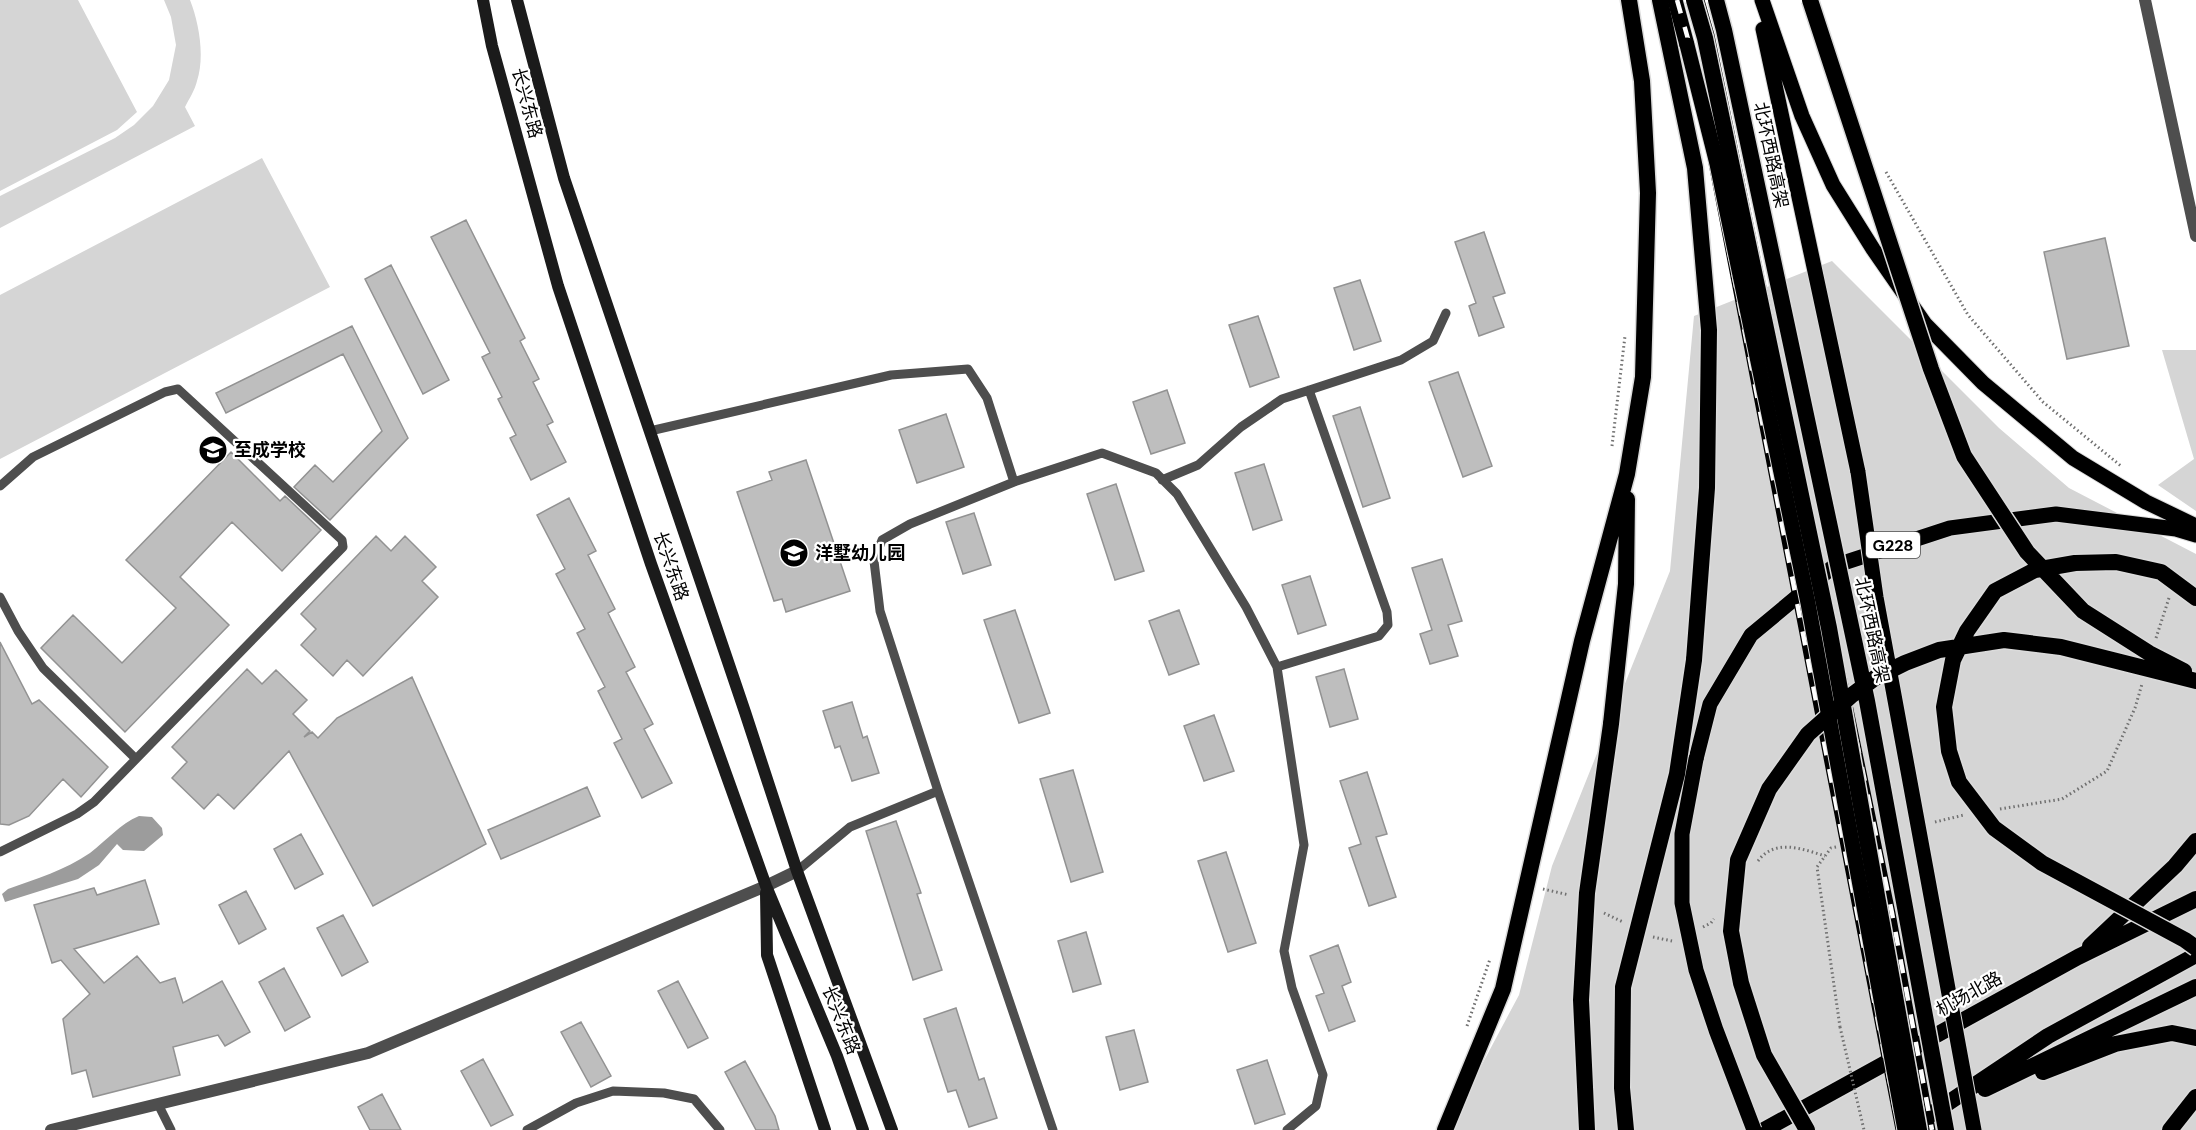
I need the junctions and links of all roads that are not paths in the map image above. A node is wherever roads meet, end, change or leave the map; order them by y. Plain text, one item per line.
1 (483, 0) edge
2 (517, 0) edge
3 (1629, 0) edge
4 (1660, 0) edge
5 (1675, 0) edge
6 (1694, 0) edge
7 (1716, 0) edge
8 (1757, 0) edge
9 (1762, 0) edge
10 (1810, 0) edge
11 (2145, 0) edge
12 (2196, 236) edge
13 (1446, 313) dead end
14 (1309, 390) junction
15 (650, 431) junction
16 (1627, 474) junction
17 (1162, 480) junction
18 (1014, 482) junction
19 (0, 486) edge
20 (2196, 526) edge
21 (2196, 535) edge
22 (0, 597) edge
23 (2196, 598) edge
24 (1277, 667) junction
25 (2196, 679) edge
26 (136, 759) junction
27 (938, 791) junction
28 (2196, 841) edge
29 (0, 852) edge
30 (797, 871) junction
31 (766, 886) junction
32 (2196, 899) edge
33 (2196, 948) edge
34 (2196, 955) edge
35 (2078, 957) junction
36 (2196, 987) edge
37 (2196, 1038) edge
38 (2196, 1096) edge
39 (158, 1104) junction
40 (1923, 1123) edge
41 (51, 1130) edge
42 (171, 1130) edge
43 (527, 1130) edge
44 (720, 1130) edge
45 (825, 1130) edge
46 (863, 1130) edge
47 (892, 1130) edge
48 (1053, 1130) edge
49 (1287, 1130) edge
50 (1445, 1130) edge
51 (1587, 1130) edge
52 (1626, 1130) edge
53 (1754, 1130) edge
54 (1764, 1130) edge
55 (1807, 1130) edge
56 (1903, 1130) edge
57 (1946, 1130) edge
58 (1974, 1130) edge
59 (2170, 1130) edge

1 - 31 main road, 长兴东路
2 - 15 main road, 长兴东路
3 - 16 highway
4 - 52 highway, bridge
5 - 56 main road, bridge
6 - 40 highway, bridge
7 - 57 highway, 北环西路高架, bridge
8 - 58 main road, bridge
9 - 20 main road
10 - 25 highway, bridge
11 - 12 street
13 - 14 lane
14 - 17 lane
14 - 24 lane
15 - 18 lane
15 - 30 main road, 长兴东路
16 - 50 highway
16 - 51 highway, bridge
17 - 18 lane
17 - 24 lane
18 - 27 lane
19 - 26 lane
21 - 53 main road, G228, bridge
22 - 26 lane
23 - 33 highway, bridge
24 - 49 lane
25 - 55 highway, bridge
26 - 29 lane
27 - 30 lane
27 - 48 lane
28 - 35 highway
30 - 31 street
30 - 47 main road, 长兴东路
31 - 39 street
31 - 45 main road
31 - 46 main road, 长兴东路
32 - 35 highway, 机场北路
34 - 40 highway
35 - 54 highway, 机场北路
36 - 40 highway
37 - 40 highway
38 - 59 highway
39 - 41 street
39 - 42 lane
40 - 56 highway
43 - 44 lane

